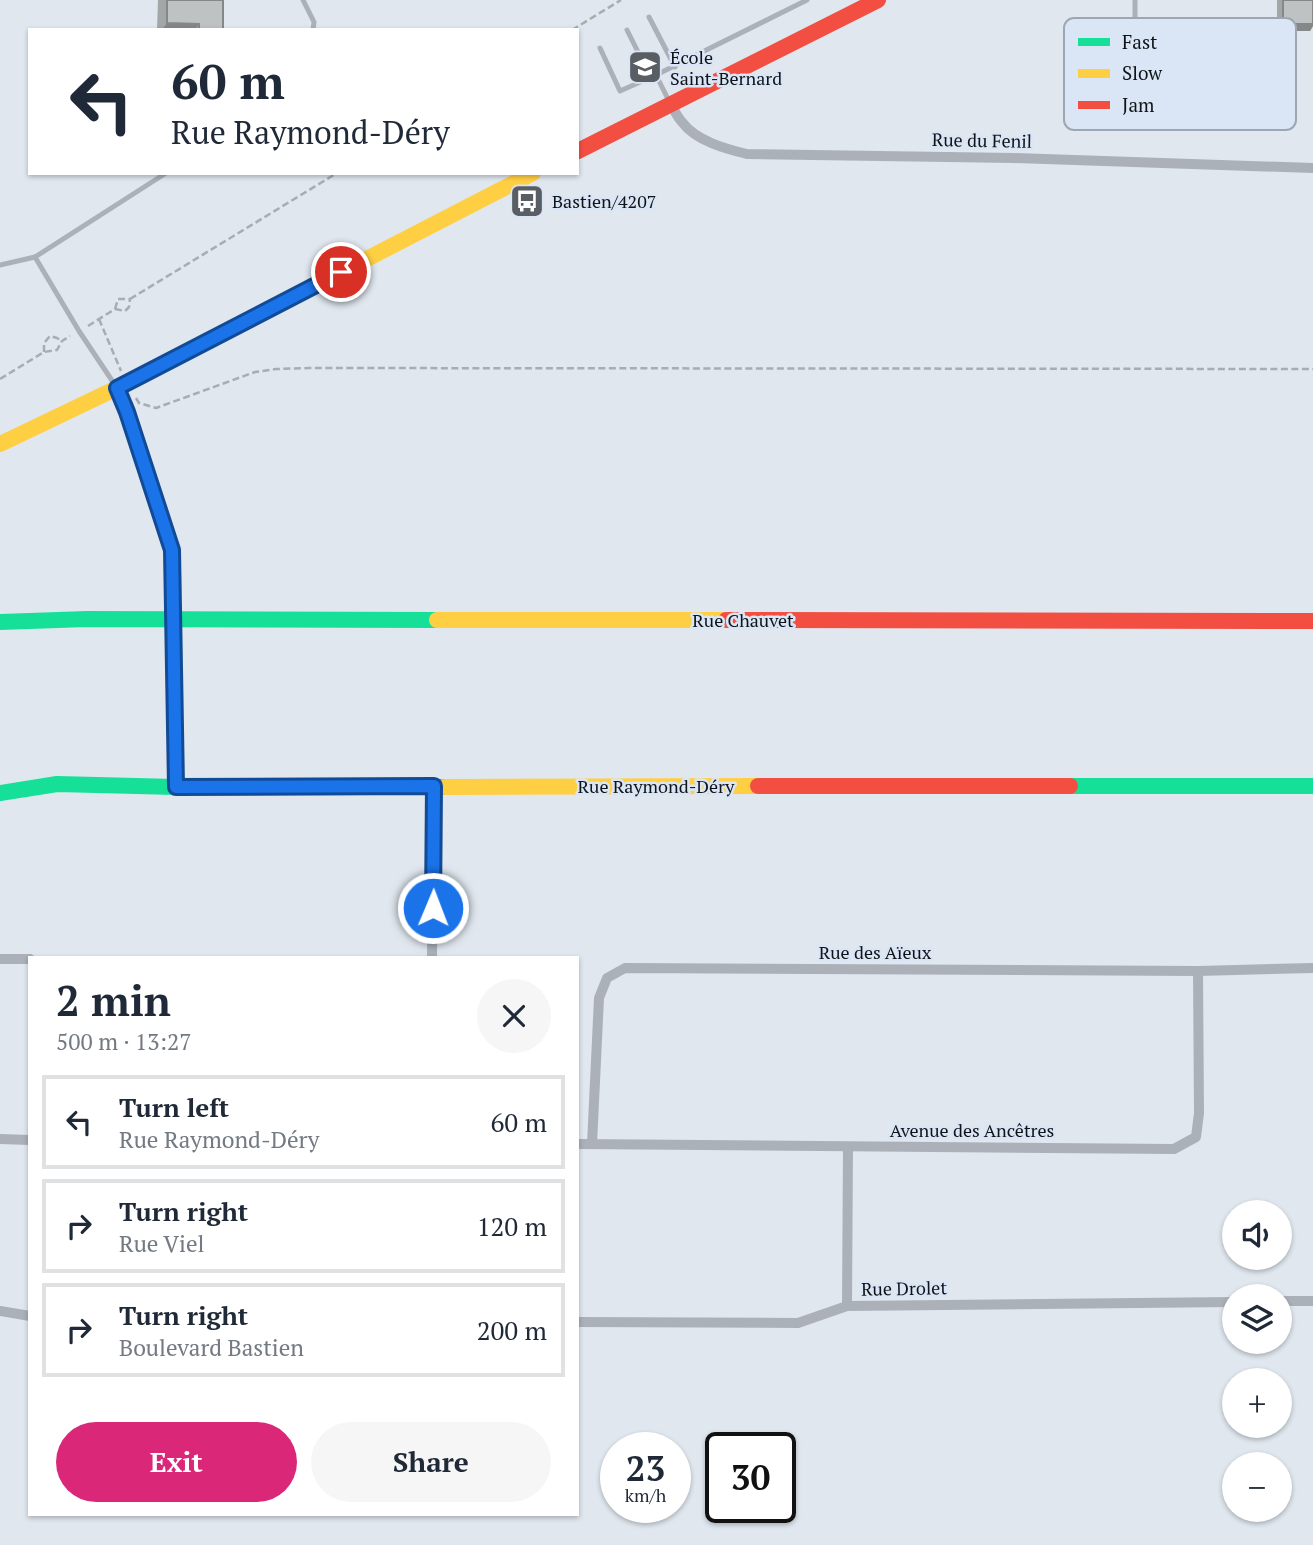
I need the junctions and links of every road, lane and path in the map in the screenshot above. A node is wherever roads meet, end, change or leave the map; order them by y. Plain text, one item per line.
1 (303, 0) edge
2 (621, 0) edge
3 (807, 0) edge
4 (878, 0) edge
5 (1135, 0) edge
6 (649, 17) dead end
7 (1135, 18) edge
8 (313, 28) edge
9 (575, 28) edge
10 (627, 30) dead end
11 (600, 48) dead end
12 (675, 67) junction
13 (654, 76) junction
14 (670, 103) junction
15 (579, 150) edge
16 (1313, 168) edge
17 (163, 175) edge
18 (334, 175) edge
19 (529, 175) edge
20 (35, 257) junction
21 (0, 265) edge
22 (130, 299) junction
23 (115, 309) junction
24 (99, 319) junction
25 (85, 327) dead end
26 (70, 336) dead end
27 (62, 341) junction
28 (44, 352) junction
29 (1313, 369) edge
30 (0, 379) edge
31 (122, 385) junction
32 (0, 444) edge
33 (173, 620) junction
34 (1313, 621) edge
35 (0, 622) edge
36 (434, 786) junction
37 (1313, 786) edge
38 (176, 787) junction
39 (0, 793) edge
40 (432, 956) edge
41 (0, 959) edge
42 (28, 959) edge
43 (1313, 968) edge
44 (1198, 971) junction
45 (0, 1139) edge
46 (28, 1140) edge
47 (579, 1144) edge
48 (592, 1144) junction
49 (848, 1147) junction
50 (1292, 1301) edge
51 (1313, 1301) edge
52 (1222, 1302) edge
53 (847, 1306) junction
54 (0, 1311) edge
55 (28, 1316) edge
56 (579, 1322) edge

1 - 8 lane
2 - 9 path
3 - 12 lane
4 - 14 street
5 - 7 lane
6 - 12 lane
10 - 13 lane
11 - 13 lane
12 - 13 lane
13 - 14 lane
14 - 15 street
14 - 16 street, Rue du Fenil
17 - 20 lane
18 - 22 path
19 - 31 street
20 - 21 lane
20 - 31 lane
22 - 23 path
22 - 23 path
23 - 24 path
24 - 25 path
24 - 31 path
26 - 27 path
27 - 28 path
27 - 28 path
28 - 30 path
29 - 31 path
31 - 32 street
31 - 33 street
33 - 34 street, Rue Chauvet
33 - 35 street
33 - 38 street
36 - 37 street, Rue Raymond-Déry
36 - 38 street, Rue Raymond-Déry
36 - 40 street
38 - 39 street, Rue Raymond-Déry
41 - 42 street
43 - 44 street, Rue des Aïeux
44 - 48 street, Rue des Aïeux
44 - 49 street, Avenue des Ancêtres
45 - 46 street
47 - 48 street, Avenue des Ancêtres
48 - 49 street, Avenue des Ancêtres
49 - 53 street
50 - 51 street
52 - 53 street, Rue Drolet
53 - 56 street, Rue Drolet
54 - 55 street

